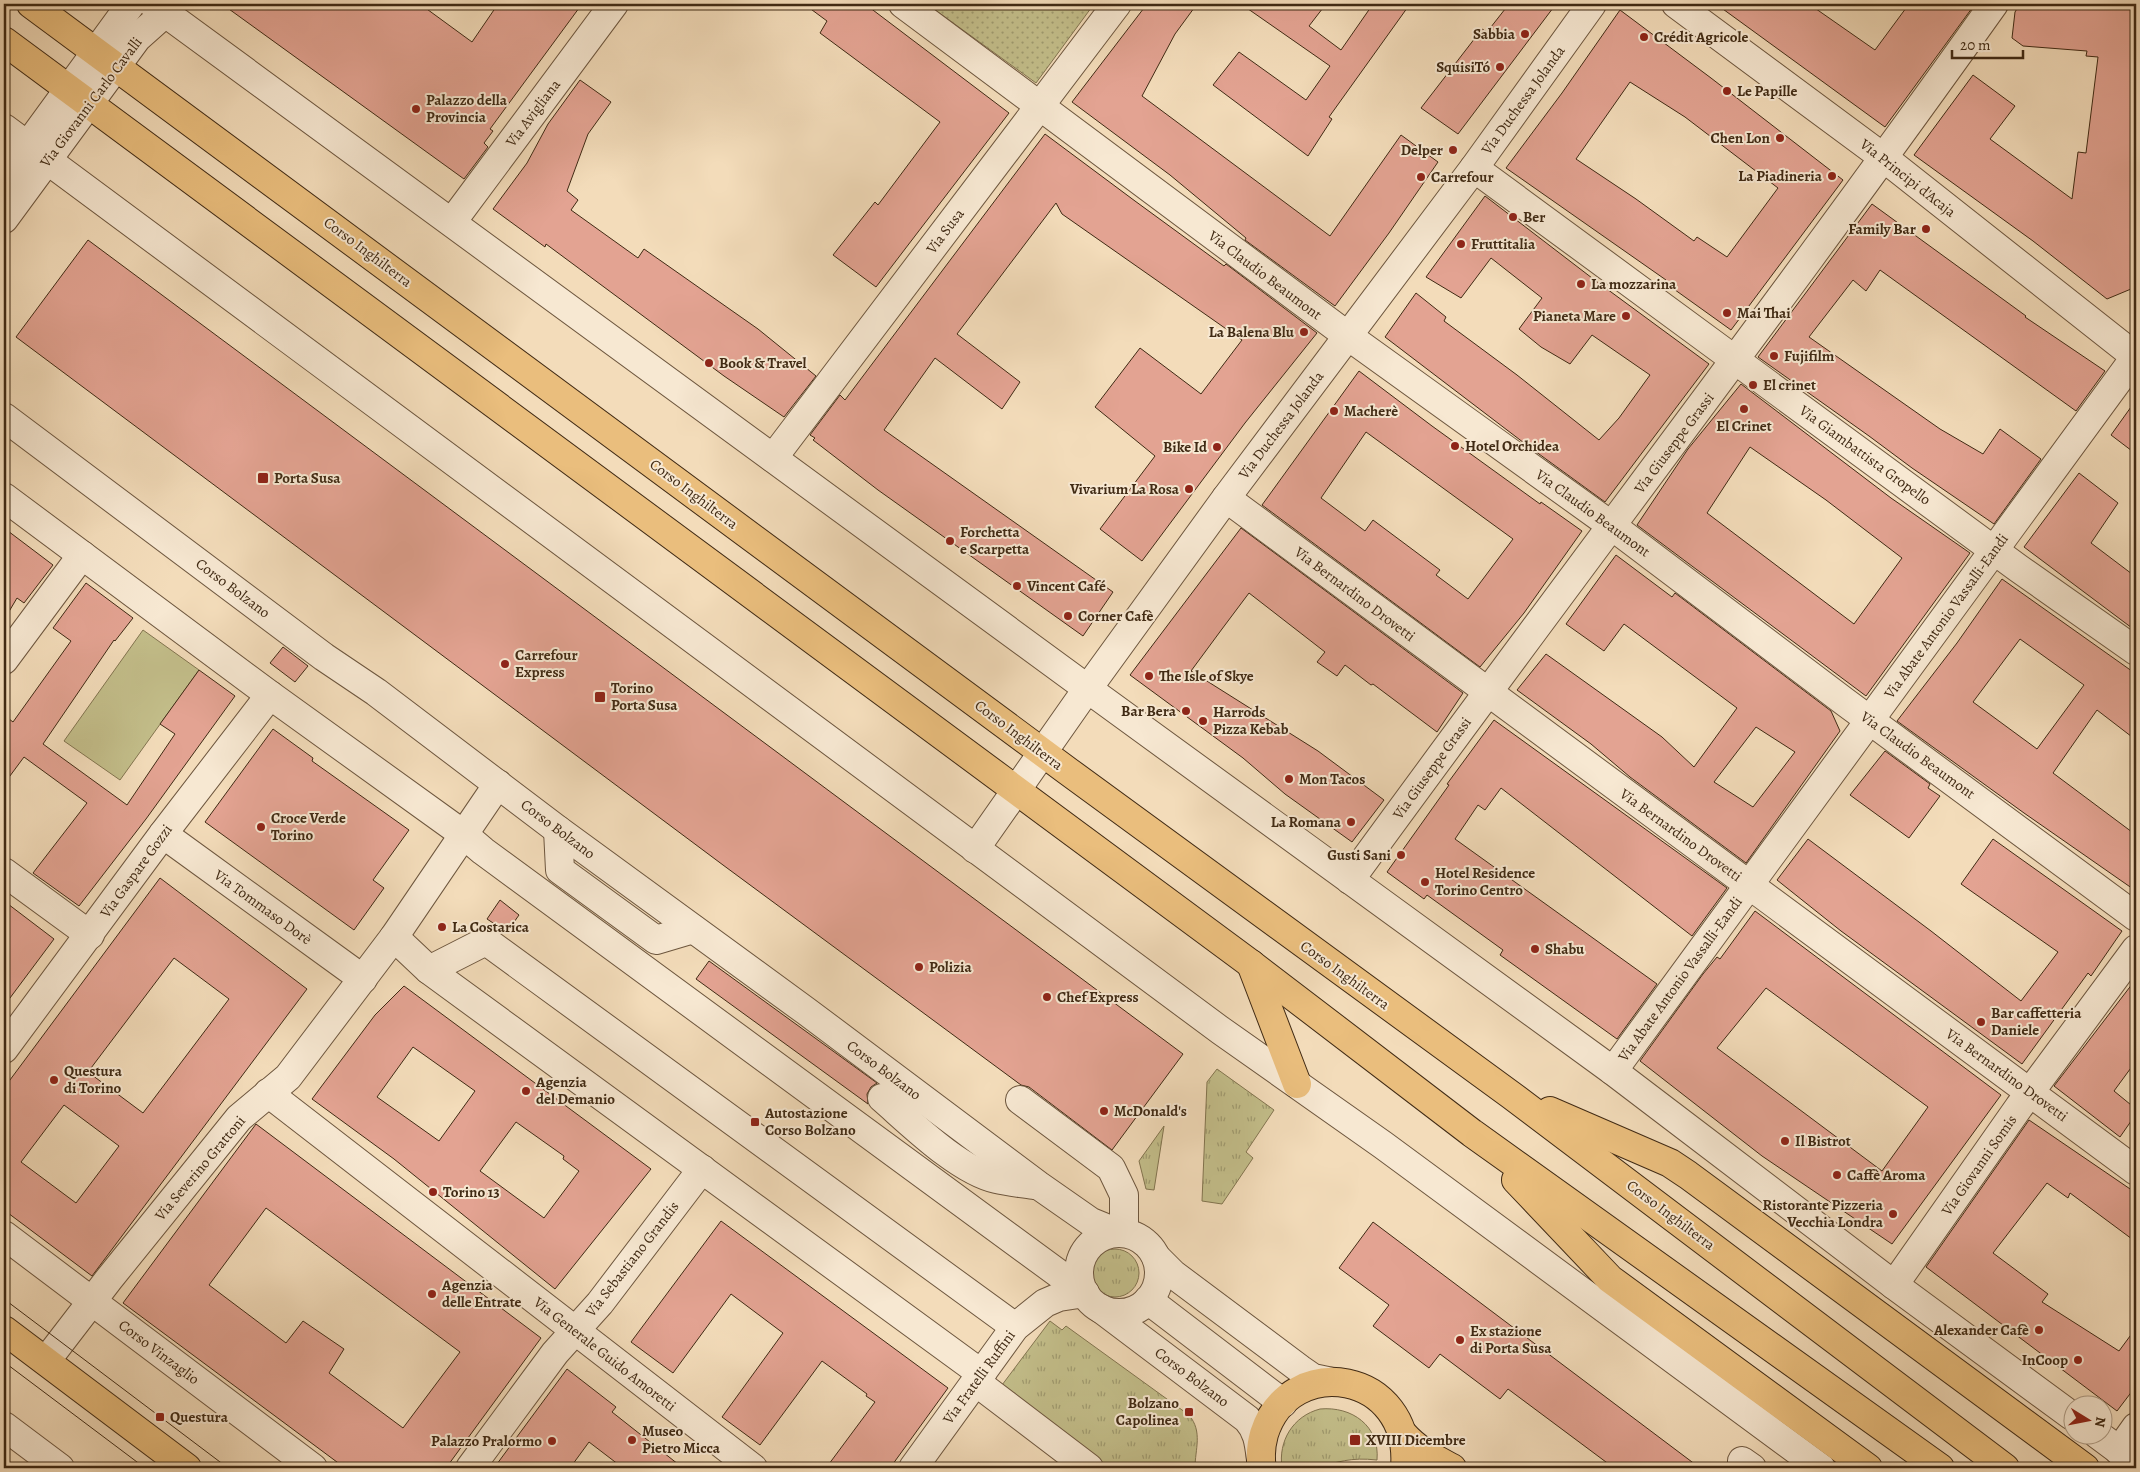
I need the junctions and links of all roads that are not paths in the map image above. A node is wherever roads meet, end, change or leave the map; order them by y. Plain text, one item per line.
1 (32, 4) edge
2 (131, 4) edge
3 (614, 4) edge
4 (903, 4) edge
5 (1117, 4) edge
6 (1592, 4) edge
7 (1676, 4) edge
8 (1994, 4) edge
9 (163, 7) edge
10 (4, 41) edge
11 (106, 58) junction
12 (78, 96) junction
13 (1040, 107) junction
14 (4, 128) edge
15 (1884, 158) junction
16 (24, 166) edge
17 (1474, 168) junction
18 (4, 219) edge
19 (452, 222) junction
20 (1348, 336) junction
21 (2136, 356) edge
22 (1736, 360) junction
23 (4, 417) edge
24 (773, 458) junction
25 (4, 497) edge
26 (1226, 498) junction
27 (1612, 526) junction
28 (1994, 551) junction
29 (82, 555) junction
30 (2136, 652) edge
31 (4, 660) edge
32 (1088, 689) junction
33 (1488, 692) junction
34 (270, 695) junction
35 (1870, 720) junction
36 (1044, 753) junction
37 (498, 784) junction
38 (1016, 791) junction
39 (163, 834) junction
40 (462, 834) junction
41 (975, 849) junction
42 (4, 872) edge
43 (1350, 880) junction
44 (1749, 885) junction
45 (2136, 917) edge
46 (90, 935) junction
47 (394, 937) junction
48 (2136, 949) edge
49 (1251, 964) junction
50 (429, 970) junction
51 (363, 979) junction
52 (4, 1050) edge
53 (1613, 1071) junction
54 (1297, 1084) junction
55 (2030, 1092) junction
56 (268, 1093) junction
57 (1511, 1095) junction
58 (882, 1098) dead end
59 (1020, 1100) dead end
60 (1472, 1133) junction
61 (702, 1169) junction
62 (2136, 1171) edge
63 (1038, 1186) junction
64 (1121, 1233) junction
65 (4, 1235) edge
66 (1156, 1257) junction
67 (1894, 1285) junction
68 (1091, 1299) junction
69 (1148, 1300) junction
70 (92, 1302) junction
71 (1015, 1327) junction
72 (4, 1330) edge
73 (575, 1331) junction
74 (46, 1362) junction
75 (979, 1378) junction
76 (1332, 1382) junction
77 (1283, 1403) junction
78 (2062, 1409) edge
79 (4, 1426) edge
80 (2136, 1427) edge
81 (2110, 1444) edge
82 (1406, 1455) edge
83 (2128, 1457) edge
84 (1262, 1466) edge
85 (60, 1468) edge
86 (187, 1468) edge
87 (313, 1468) edge
88 (470, 1468) edge
89 (753, 1468) edge
90 (913, 1468) edge
91 (1089, 1468) edge
92 (1452, 1468) edge
93 (1821, 1468) edge
94 (1868, 1468) edge
95 (1940, 1468) edge
96 (2004, 1468) edge
97 (2085, 1468) edge

1 - 11 main road, Corso Inghilterra
2 - 11 street, Via Giovanni Carlo Cavalli
3 - 19 street, Via Avigliana
4 - 13 street, Via Claudio Beaumont
5 - 13 street, Via Susa
6 - 17 street, Via Duchessa Jolanda
7 - 15 street, Via Principi d'Acaja
8 - 15 street, Via Giuseppe Grassi
9 - 11 street, Via Giovanni Carlo Cavalli
9 - 19 street
10 - 12 main road
11 - 12 street, Via Giovanni Carlo Cavalli
11 - 36 main road, Corso Inghilterra
12 - 16 street, Via Giovanni Carlo Cavalli
12 - 38 main road
13 - 20 street, Via Claudio Beaumont
13 - 24 street, Via Susa
14 - 16 street
15 - 21 street, Via Principi d'Acaja
15 - 22 street, Via Giuseppe Grassi
16 - 18 street, Via Giovanni Carlo Cavalli
16 - 41 street
17 - 20 street, Via Duchessa Jolanda
17 - 22 street, Via Giambattista Gropello
19 - 24 street
20 - 26 street, Via Duchessa Jolanda
20 - 27 street, Via Claudio Beaumont
21 - 28 street, Via Abate Antonio Vassalli-Eandi
22 - 27 street, Via Giuseppe Grassi
22 - 28 street, Via Giambattista Gropello
23 - 37 street, Corso Bolzano
24 - 32 street
25 - 29 street, Corso Bolzano
26 - 32 street, Via Duchessa Jolanda
26 - 33 street, Via Bernardino Drovetti
27 - 33 street, Via Giuseppe Grassi
27 - 35 street, Via Claudio Beaumont
28 - 30 street, Via Giambattista Gropello
28 - 35 street, Via Abate Antonio Vassalli-Eandi
29 - 31 street
29 - 34 street, Corso Bolzano
32 - 36 street, Via Duchessa Jolanda
32 - 43 street
33 - 43 street, Via Giuseppe Grassi
33 - 44 street, Via Bernardino Drovetti
34 - 39 street, Via Gaspare Gozzi
34 - 40 street, Corso Bolzano
35 - 44 street, Via Abate Antonio Vassalli-Eandi
35 - 45 street, Via Claudio Beaumont
36 - 38 street, Via Duchessa Jolanda
36 - 57 main road, Corso Inghilterra
37 - 40 street, Via Severino Grattoni
37 - 63 street, Corso Bolzano
38 - 41 street, Via Duchessa Jolanda
38 - 49 main road
39 - 46 street, Via Gaspare Gozzi
39 - 51 street, Via Tommaso Dorè
40 - 47 street, Via Severino Grattoni
40 - 68 street, Corso Bolzano
41 - 54 street
42 - 46 street
43 - 53 street
44 - 53 street, Via Abate Antonio Vassalli-Eandi
44 - 55 street, Via Bernardino Drovetti
46 - 52 street, Via Gaspare Gozzi
47 - 50 street
47 - 51 street, Via Severino Grattoni
48 - 55 street, Via Giovanni Somis
49 - 54 main road
49 - 60 main road
50 - 61 street
50 - 71 street
51 - 56 street, Via Severino Grattoni
53 - 67 street
54 - 93 street
55 - 62 street, Via Bernardino Drovetti
55 - 67 street, Via Giovanni Somis
56 - 70 street, Via Severino Grattoni
56 - 73 street, Via Generale Guido Amoretti
57 - 96 main road, Corso Inghilterra
57 - 97 main road
58 - 63 street
59 - 64 street
60 - 94 main road
60 - 95 main road
61 - 73 street, Via Sebastiano Grandis
61 - 75 street
63 - 64 street, Corso Bolzano
64 - 66 street
64 - 68 street
65 - 70 street, Corso Vinzaglio
66 - 69 street
66 - 76 street
67 - 78 street
68 - 69 street
68 - 71 street, Via Fratelli Ruffini
68 - 84 street, Corso Bolzano
69 - 77 street
70 - 74 street, Via Severino Grattoni
70 - 87 street, Corso Vinzaglio
71 - 75 street, Via Fratelli Ruffini
72 - 74 main road
73 - 88 street, Via Sebastiano Grandis
73 - 89 street, Via Generale Guido Amoretti
74 - 86 main road
75 - 90 street, Via Fratelli Ruffini
75 - 91 street
76 - 77 main road
76 - 82 main road
77 - 84 main road
79 - 85 street
80 - 83 street
81 - 83 street
82 - 92 main road

